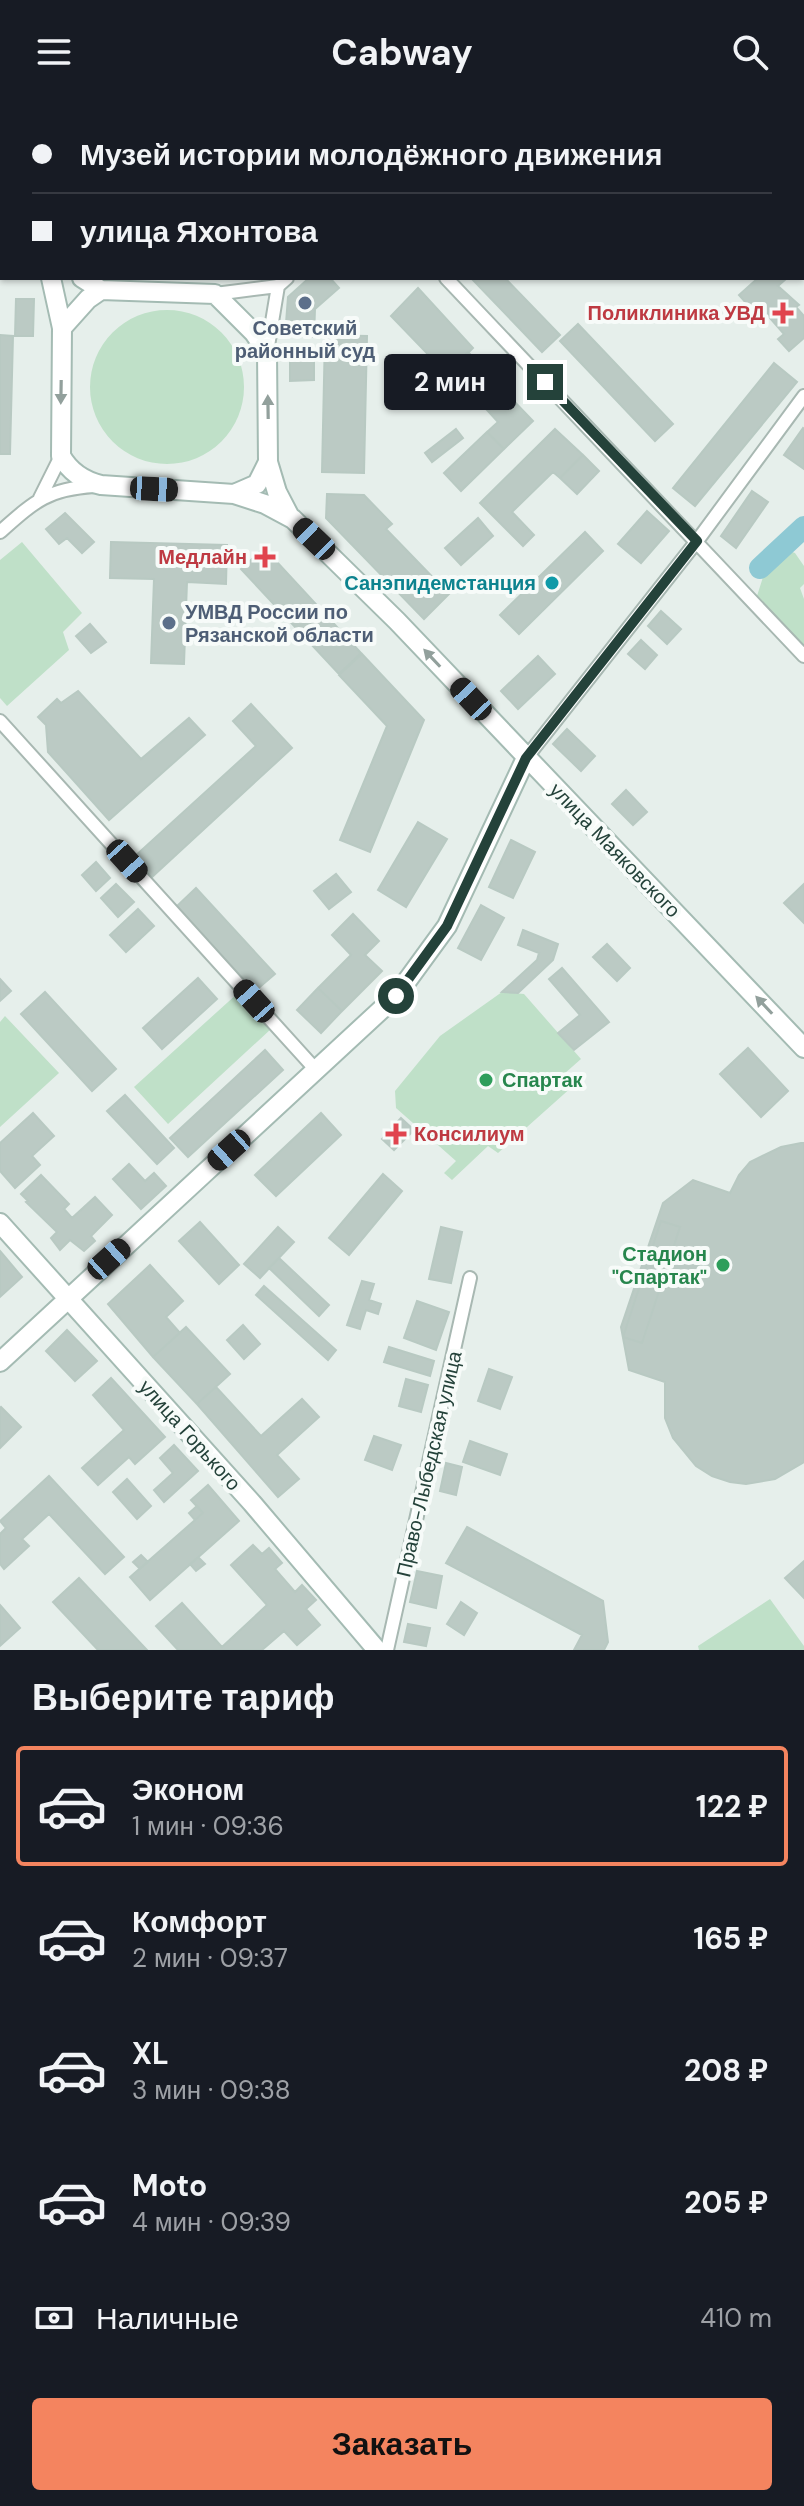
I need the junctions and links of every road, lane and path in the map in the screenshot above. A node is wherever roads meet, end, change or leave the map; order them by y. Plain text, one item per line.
1 (51, 280) edge
2 (85, 280) edge
3 (448, 280) edge
4 (283, 282) edge
5 (101, 290) junction
6 (215, 294) junction
7 (62, 328) junction
8 (267, 352) junction
9 (804, 396) edge
10 (61, 456) junction
11 (268, 462) junction
12 (101, 485) junction
13 (234, 494) junction
14 (40, 498) junction
15 (290, 517) junction
16 (0, 532) edge
17 (697, 541) junction
18 (804, 656) edge
19 (0, 721) edge
20 (526, 758) junction
21 (804, 1048) edge
22 (316, 1070) junction
23 (0, 1223) edge
24 (470, 1278) dead end
25 (67, 1298) junction
26 (0, 1362) edge
27 (377, 1650) edge
28 (387, 1650) edge

1 - 7 street
2 - 5 street
3 - 17 street
4 - 6 street
4 - 8 street
5 - 6 street
5 - 7 street
6 - 8 street
7 -> 10 street
11 -> 8 street
9 - 17 street
10 - 12 street
10 - 14 street
11 - 13 street
11 - 15 street, улица Маяковского
12 - 13 street
12 - 14 street
13 - 15 street, улица Маяковского
14 - 16 street
20 -> 15 street, улица Маяковского
17 - 18 street
17 - 20 street
19 - 22 street
21 -> 20 street, улица Маяковского
20 - 22 street
22 - 25 street
23 - 25 street, улица Горького
24 - 28 street, Право-Лыбедская улица
25 - 26 street
25 - 27 street, улица Горького

